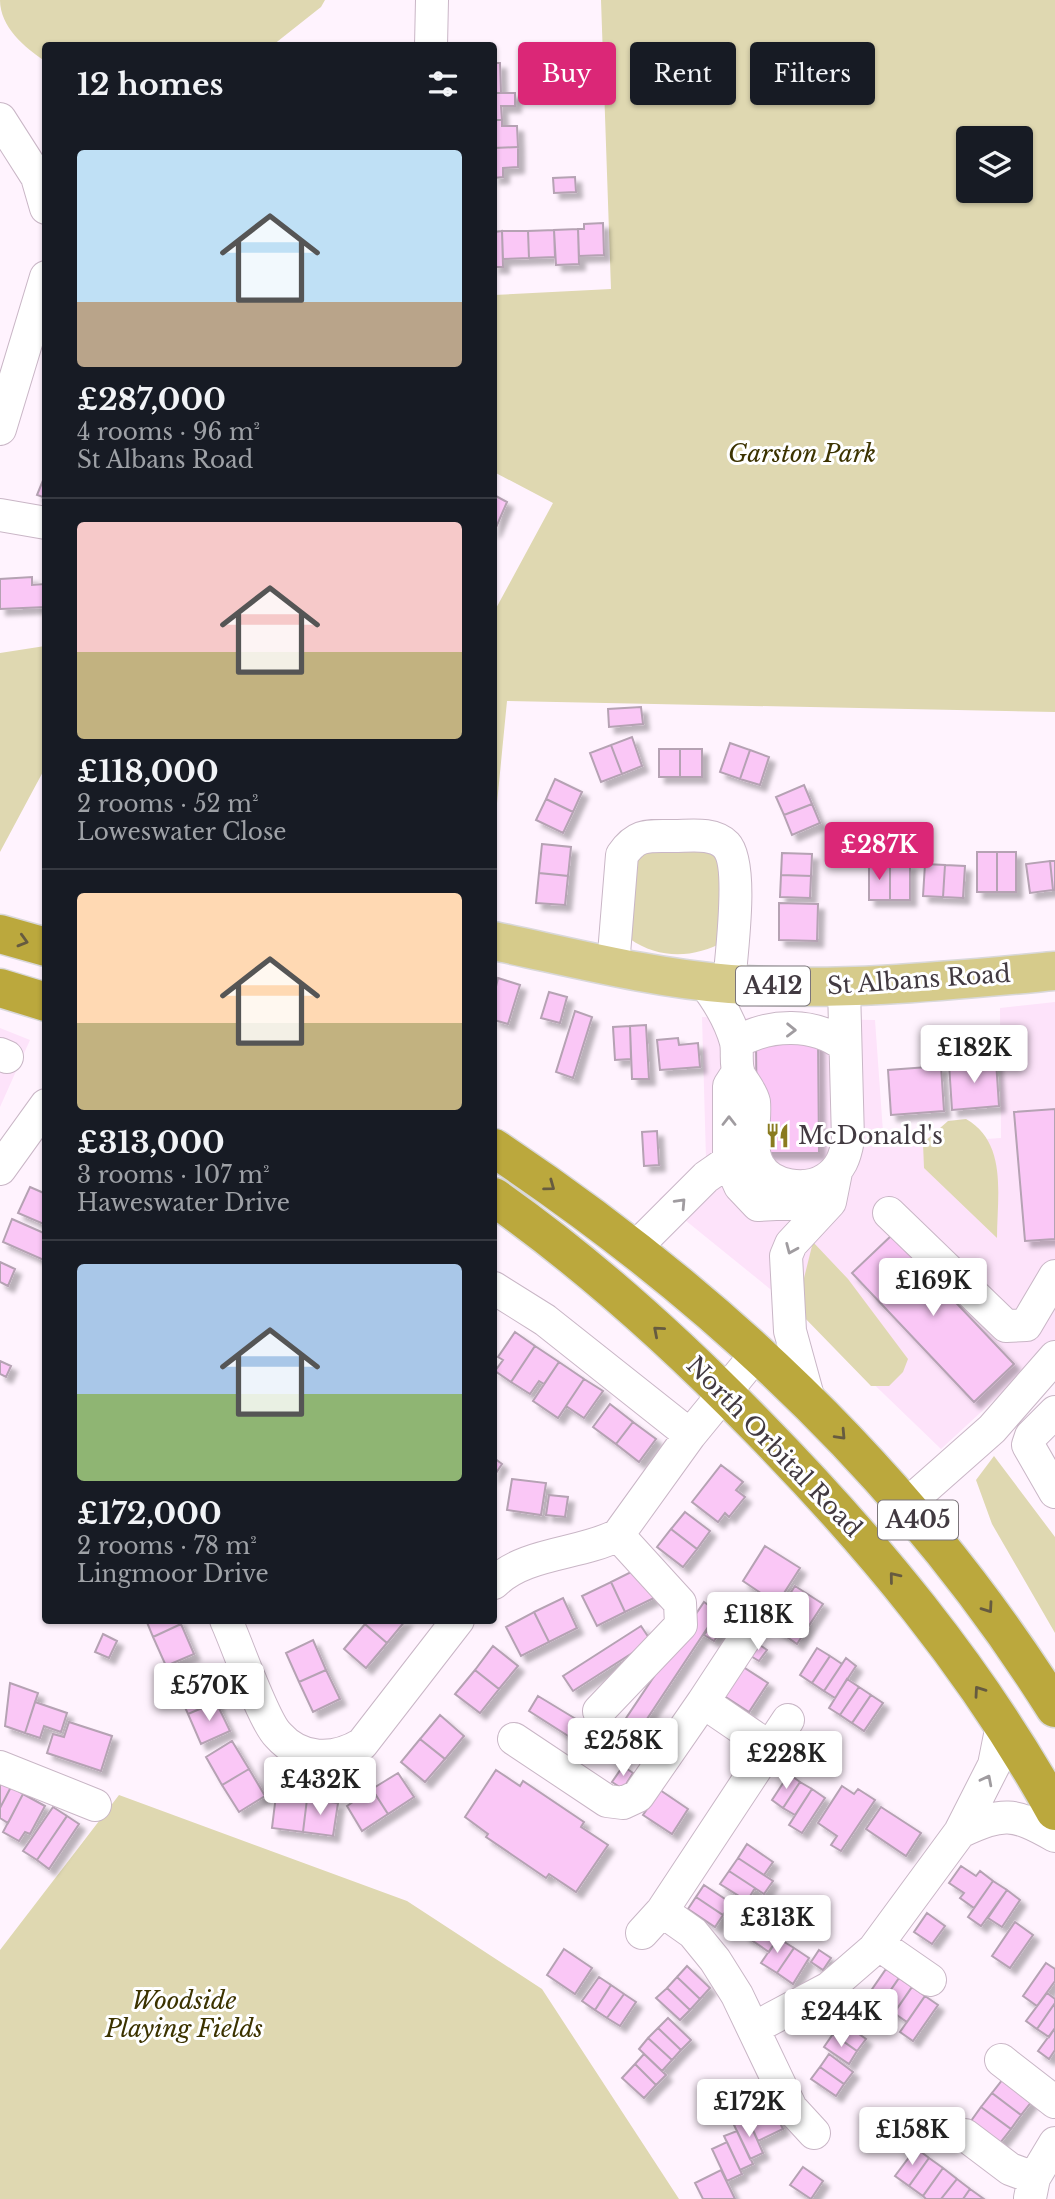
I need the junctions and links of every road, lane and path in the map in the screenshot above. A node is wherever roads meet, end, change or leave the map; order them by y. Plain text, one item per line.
1 (432, 0) edge
2 (431, 42) edge
3 (0, 118) edge
4 (42, 194) edge
5 (42, 290) edge
6 (0, 429) edge
7 (0, 515) edge
8 (42, 522) edge
9 (0, 934) edge
10 (497, 942) edge
11 (42, 946) edge
12 (0, 963) edge
13 (613, 966) junction
14 (1055, 971) edge
15 (42, 976) edge
16 (716, 983) junction
17 (0, 988) edge
18 (844, 988) junction
19 (42, 1001) edge
20 (845, 1046) junction
21 (737, 1057) junction
22 (42, 1111) edge
23 (497, 1150) edge
24 (729, 1161) junction
25 (0, 1169) edge
26 (833, 1187) junction
27 (497, 1198) edge
28 (889, 1213) dead end
29 (635, 1248) junction
30 (1055, 1276) edge
31 (497, 1290) edge
32 (758, 1352) junction
33 (1053, 1365) edge
34 (726, 1394) junction
35 (809, 1400) junction
36 (1055, 1412) edge
37 (690, 1435) junction
38 (1055, 1492) edge
39 (906, 1505) junction
40 (618, 1535) junction
41 (497, 1577) edge
42 (228, 1624) edge
43 (455, 1624) edge
44 (749, 1632) dead end
45 (703, 1702) junction
46 (1055, 1708) edge
47 (599, 1711) dead end
48 (788, 1720) dead end
49 (1002, 1725) junction
50 (514, 1739) dead end
51 (769, 1747) junction
52 (0, 1767) edge
53 (95, 1805) dead end
54 (1055, 1811) edge
55 (960, 1832) junction
56 (1055, 1836) edge
57 (878, 1944) junction
58 (930, 1980) dead end
59 (754, 2028) junction
60 (1001, 2060) dead end
61 (1055, 2102) edge
62 (814, 2133) dead end
63 (965, 2135) dead end
64 (1055, 2143) edge
65 (1032, 2188) edge

1 - 2 street
3 - 4 street
5 - 6 street
7 - 8 street
9 -> 11 highway
10 - 13 main road, St Albans Road / A412
12 - 15 highway
13 - 16 main road, St Albans Road / A412
13 - 16 street
14 - 18 main road, St Albans Road / A412
16 - 18 main road, St Albans Road / A412
16 - 21 street
17 - 19 highway
18 - 20 street
21 -> 20 street
20 - 26 street
24 -> 21 street
21 - 26 street
22 - 25 street
23 -> 29 highway, North Orbital Road / A405
24 - 26 street
29 -> 24 street
26 -> 35 street
34 -> 27 highway, North Orbital Road / A405
28 - 30 street
29 - 32 highway, North Orbital Road / A405
31 - 37 street
32 - 34 street
32 - 35 highway, North Orbital Road / A405
33 - 39 street
34 - 37 street
49 -> 34 highway, North Orbital Road / A405
35 -> 39 highway, North Orbital Road / A405
36 - 38 street
37 - 40 street
39 -> 46 highway, North Orbital Road / A405
40 - 41 street
40 - 47 street
42 - 43 street
44 - 45 street
45 - 50 street
45 - 51 street
48 - 51 street
49 - 54 highway, North Orbital Road / A405
55 -> 49 street
51 - 59 street
52 - 53 street
55 - 56 street
55 - 57 street
57 - 58 street
57 - 59 street
59 - 62 street
60 - 61 street
63 - 65 street
64 - 65 street

